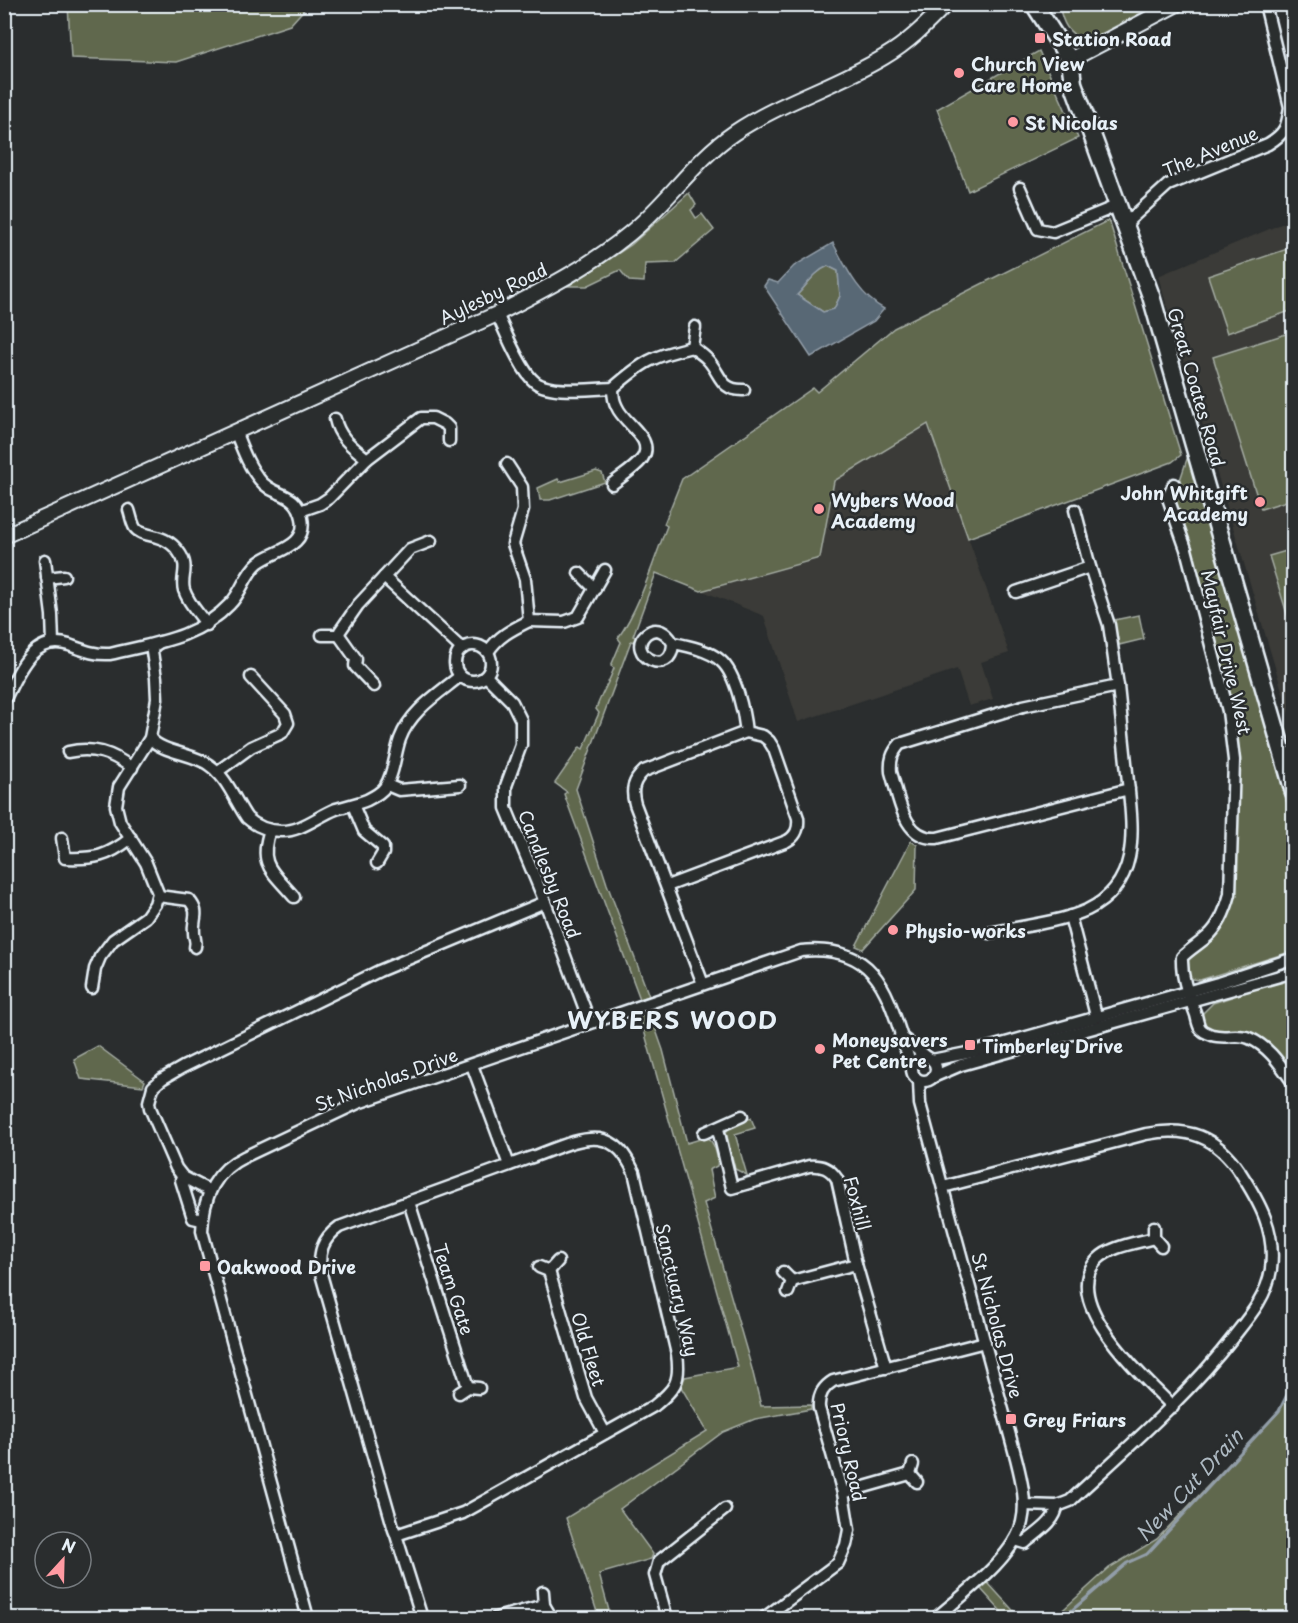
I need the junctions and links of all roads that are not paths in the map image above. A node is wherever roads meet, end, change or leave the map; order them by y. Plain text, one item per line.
1 (946, 4) edge
2 (1034, 4) edge
3 (1177, 4) edge
4 (1265, 4) edge
5 (1070, 60) junction
6 (1288, 135) edge
7 (1020, 188) dead end
8 (1119, 205) junction
9 (1125, 224) junction
10 (497, 314) junction
11 (695, 327) dead end
12 (692, 347) junction
13 (613, 388) junction
14 (744, 390) dead end
15 (335, 419) dead end
16 (235, 431) junction
17 (449, 441) dead end
18 (367, 459) junction
19 (507, 464) dead end
20 (612, 484) dead end
21 (1174, 484) dead end
22 (129, 510) dead end
23 (1075, 510) dead end
24 (300, 511) junction
25 (4, 536) edge
26 (431, 540) dead end
27 (45, 560) dead end
28 (1090, 567) junction
29 (605, 570) dead end
30 (579, 573) dead end
31 (64, 576) dead end
32 (384, 577) junction
33 (47, 578) junction
34 (595, 589) junction
35 (1016, 592) dead end
36 (529, 621) junction
37 (207, 626) junction
38 (322, 635) dead end
39 (339, 635) junction
40 (160, 642) junction
41 (53, 643) junction
42 (672, 643) dead end
43 (462, 649) junction
44 (488, 652) junction
45 (460, 676) junction
46 (486, 676) junction
47 (251, 677) dead end
48 (9, 679) edge
49 (374, 686) dead end
50 (1118, 686) junction
51 (4, 701) edge
52 (746, 732) junction
53 (150, 738) junction
54 (68, 752) dead end
55 (132, 768) junction
56 (218, 772) junction
57 (387, 785) junction
58 (460, 785) dead end
59 (1129, 789) junction
60 (1293, 792) edge
61 (352, 805) junction
62 (270, 830) junction
63 (62, 838) dead end
64 (131, 838) junction
65 (377, 863) dead end
66 (667, 886) junction
67 (158, 896) junction
68 (294, 897) dead end
69 (545, 902) junction
70 (1070, 916) junction
71 (989, 933) dead end
72 (195, 947) dead end
73 (1293, 958) edge
74 (1293, 972) edge
75 (703, 984) junction
76 (92, 988) dead end
77 (1189, 997) junction
78 (1097, 1022) junction
79 (590, 1023) junction
80 (900, 1035) junction
81 (930, 1059) junction
82 (472, 1065) junction
83 (912, 1068) junction
84 (933, 1077) junction
85 (919, 1081) junction
86 (1293, 1084) edge
87 (742, 1116) dead end
88 (718, 1129) junction
89 (704, 1133) dead end
90 (509, 1165) junction
91 (183, 1177) junction
92 (943, 1187) junction
93 (210, 1191) junction
94 (409, 1202) junction
95 (202, 1220) junction
96 (1157, 1237) dead end
97 (558, 1261) dead end
98 (856, 1264) junction
99 (783, 1272) dead end
100 (792, 1281) junction
101 (789, 1292) dead end
102 (985, 1342) junction
103 (886, 1368) junction
104 (469, 1389) dead end
105 (1173, 1407) junction
106 (605, 1433) junction
107 (913, 1473) dead end
108 (843, 1493) junction
109 (1024, 1505) junction
110 (1057, 1506) junction
111 (725, 1509) dead end
112 (396, 1535) junction
113 (1016, 1540) junction
114 (543, 1592) dead end
115 (544, 1605) junction
116 (550, 1615) dead end
117 (308, 1618) edge
118 (422, 1618) edge
119 (496, 1618) edge
120 (667, 1618) edge
121 (764, 1618) edge
122 (936, 1618) edge

1 - 10 street, Aylesby Road
2 - 5 main road, Great Coates Road
3 - 5 street
4 - 6 street, The Avenue
5 - 8 main road, Great Coates Road
6 - 9 street, The Avenue
7 - 8 street
8 - 9 main road, Great Coates Road
9 - 60 main road, Great Coates Road
10 - 13 street
10 - 16 street, Aylesby Road
11 - 12 street
12 - 13 street
12 - 14 street
13 - 20 street
15 - 18 street
16 - 24 street
16 - 25 street, Aylesby Road
17 - 18 street
18 - 24 street
19 - 36 street
21 - 77 street, Mayfair Drive West
22 - 37 street
23 - 28 street
24 - 37 street
26 - 32 street
27 - 33 street
28 - 35 street
28 - 50 street
29 - 34 street
30 - 34 street
31 - 33 street
32 - 39 street
32 - 43 street
33 - 41 street
34 - 36 street
36 - 44 street
37 - 40 street
38 - 39 street
39 - 49 street
40 - 41 street
40 - 53 street
41 - 48 street
42 - 52 street
43 - 44 street
43 - 45 street
44 - 46 street
45 - 46 street
45 - 57 street
46 - 69 street, Candlesby Road
47 - 56 street
48 - 51 street
50 - 59 street
50 - 59 street
52 - 66 street
52 - 66 street
53 - 55 street
53 - 56 street
54 - 55 street
55 - 64 street
56 - 62 street
57 - 58 street
57 - 61 street
59 - 70 street
61 - 62 street
61 - 65 street
62 - 68 street
63 - 64 street
64 - 67 street
66 - 75 street
67 - 72 street
67 - 76 street
69 - 79 street, Candlesby Road
69 - 91 street
70 - 71 street
70 - 78 street
73 - 77 street
74 - 77 street
75 - 79 street, St Nicholas Drive
75 - 80 street, St Nicholas Drive
77 - 78 street
77 - 86 street
78 - 81 street
78 - 84 street
79 - 82 street, St Nicholas Drive
80 - 81 street
80 - 83 street, St Nicholas Drive
81 - 83 street
81 - 84 street
82 - 90 street
82 - 93 street, St Nicholas Drive
83 - 85 street
84 - 85 street
85 - 92 street, St Nicholas Drive
87 - 88 street
88 - 89 street
88 - 98 street, Foxhill
90 - 94 street, Sanctuary Way
90 - 106 street, Sanctuary Way
91 - 93 street
91 - 95 street
92 - 102 street, St Nicholas Drive
92 - 105 street
93 - 95 street, St Nicholas Drive
94 - 104 street, Team Gate
94 - 112 street, Sanctuary Way
95 - 117 street, St Nicholas Drive
96 - 105 street
97 - 106 street, Old Fleet
98 - 100 street
98 - 103 street, Foxhill
99 - 100 street
100 - 101 street
102 - 103 street, Priory Road
102 - 109 street, St Nicholas Drive
103 - 108 street, Priory Road
105 - 110 street
106 - 112 street, Sanctuary Way
107 - 108 street
108 - 121 street, Priory Road
109 - 110 street
109 - 113 street, St Nicholas Drive
110 - 113 street
111 - 120 street
112 - 118 street, Sanctuary Way
113 - 122 street, St Nicholas Drive
114 - 115 street
115 - 116 street
115 - 119 street

